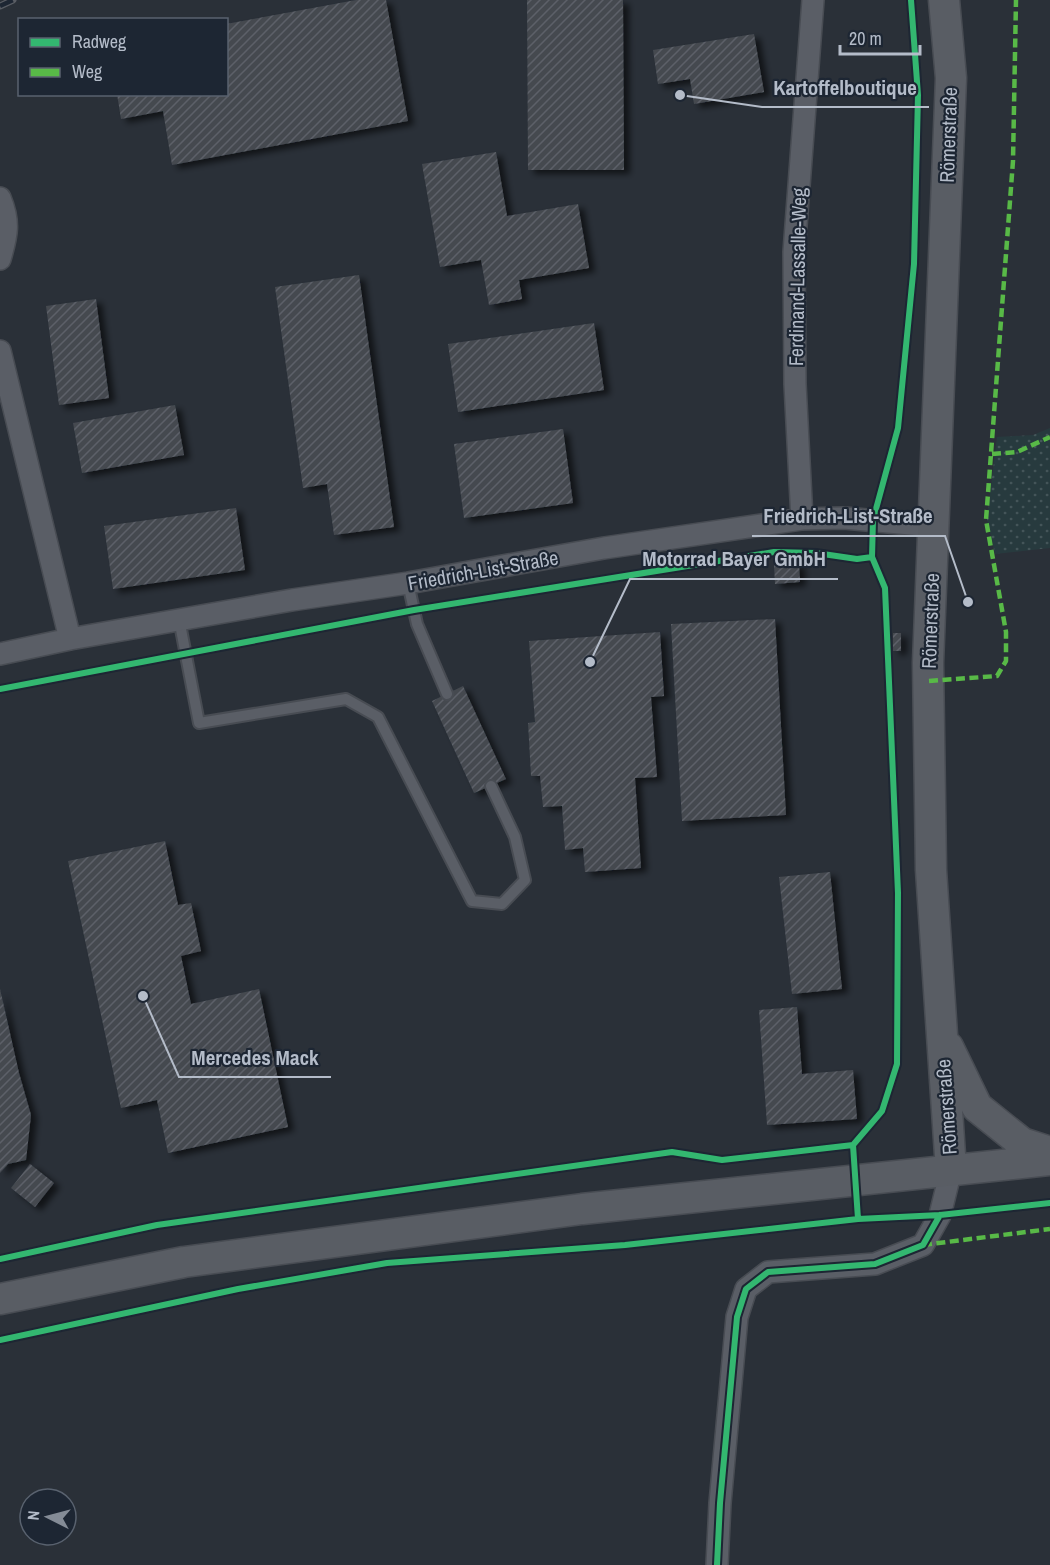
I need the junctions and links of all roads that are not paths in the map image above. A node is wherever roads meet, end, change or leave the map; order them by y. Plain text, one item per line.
1 (813, 0) edge
2 (944, 0) edge
3 (0, 198) edge
4 (0, 259) edge
5 (0, 352) edge
6 (802, 519) junction
7 (933, 526) junction
8 (408, 583) junction
9 (179, 619) junction
10 (70, 639) junction
11 (0, 654) edge
12 (447, 694) dead end
13 (491, 786) dead end
14 (940, 1031) junction
15 (1050, 1152) edge
16 (1050, 1160) edge
17 (951, 1170) junction
18 (0, 1299) edge
19 (717, 1565) edge

1 - 6 street, Ferdinand-Lassalle-Weg
2 - 7 main road, Römerstraße
3 - 4 street
5 - 10 street
6 - 7 street, Friedrich-List-Straße
6 - 8 street, Friedrich-List-Straße
7 - 14 main road, Römerstraße
8 - 9 street, Friedrich-List-Straße
8 - 12 lane
9 - 10 street, Friedrich-List-Straße
9 - 13 lane
10 - 11 street, Friedrich-List-Straße
14 - 15 main road
14 - 17 main road, Römerstraße
16 - 17 main road
17 - 18 main road
17 - 19 street

